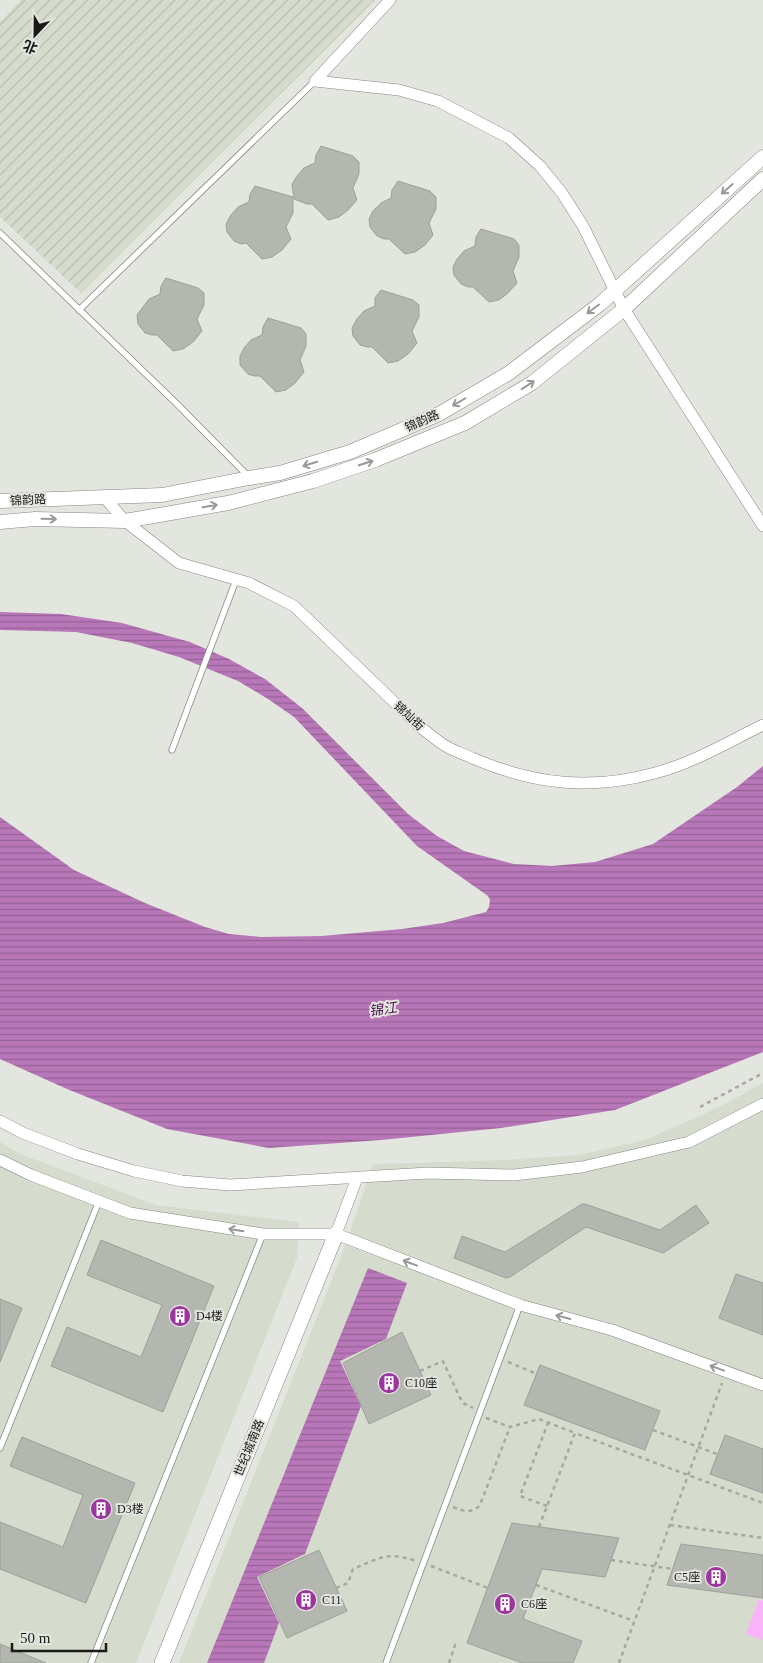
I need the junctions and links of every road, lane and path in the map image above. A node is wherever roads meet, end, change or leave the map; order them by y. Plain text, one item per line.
1 (390, 0) edge
2 (315, 81) junction
3 (763, 157) edge
4 (763, 179) edge
5 (0, 233) edge
6 (615, 290) junction
7 (624, 309) junction
8 (79, 310) junction
9 (249, 478) junction
10 (104, 497) junction
11 (0, 501) edge
12 (125, 521) junction
13 (0, 522) edge
14 (763, 526) edge
15 (236, 580) junction
16 (763, 725) edge
17 (172, 750) dead end
18 (763, 1073) edge
19 (763, 1104) edge
20 (700, 1107) dead end
21 (0, 1121) edge
22 (0, 1160) edge
23 (357, 1178) junction
24 (99, 1201) junction
25 (263, 1234) junction
26 (336, 1234) junction
27 (520, 1305) junction
28 (501, 1360) junction
29 (727, 1371) junction
30 (420, 1372) dead end
31 (536, 1374) dead end
32 (763, 1385) edge
33 (481, 1414) junction
34 (548, 1422) junction
35 (510, 1427) junction
36 (653, 1430) dead end
37 (575, 1433) junction
38 (699, 1447) junction
39 (0, 1448) edge
40 (717, 1454) dead end
41 (688, 1476) junction
42 (763, 1503) edge
43 (446, 1504) junction
44 (546, 1506) junction
45 (670, 1525) junction
46 (539, 1527) dead end
47 (763, 1538) edge
48 (611, 1560) dead end
49 (424, 1564) junction
50 (655, 1566) junction
51 (673, 1569) dead end
52 (536, 1585) dead end
53 (336, 1588) dead end
54 (488, 1588) dead end
55 (634, 1621) junction
56 (456, 1642) dead end
57 (92, 1663) edge
58 (162, 1663) edge
59 (386, 1663) edge
60 (449, 1663) edge
61 (619, 1663) edge

1 - 2 street
2 - 6 street
2 - 8 lane
3 -> 6 street, 锦韵路
4 - 7 street, 锦韵路
5 - 8 lane
6 - 7 street
6 -> 9 street, 锦韵路
12 -> 7 street, 锦韵路
7 - 14 street
8 - 9 lane
9 - 10 street, 锦韵路
10 - 11 street, 锦韵路
10 - 12 street, 锦灿街
13 -> 12 street, 锦韵路
12 - 15 street, 锦灿街
15 - 16 street, 锦灿街
15 - 17 lane
18 - 20 path
19 - 23 street
21 - 23 street
22 - 24 street
23 - 26 street
25 -> 24 street
24 - 39 lane
25 - 26 street
25 - 57 lane
27 -> 26 street
26 - 58 main road, 世纪城南路
27 - 28 lane
29 -> 27 street
28 - 31 path
28 - 33 lane
29 - 32 street
29 - 38 path
30 - 33 path
33 - 35 path
33 - 43 lane
34 - 35 path
34 - 37 path
34 - 44 path
35 - 43 path
36 - 38 path, bridge
37 - 41 path
37 - 44 path
38 - 40 path, bridge
38 - 41 path
41 - 42 path
41 - 45 path
43 - 49 lane
44 - 46 path
45 - 47 path
45 - 50 path
48 - 50 path, bridge
49 - 53 path
49 - 54 path
49 - 59 lane
50 - 51 path, bridge
50 - 55 path
52 - 55 path
55 - 61 path
56 - 60 path

